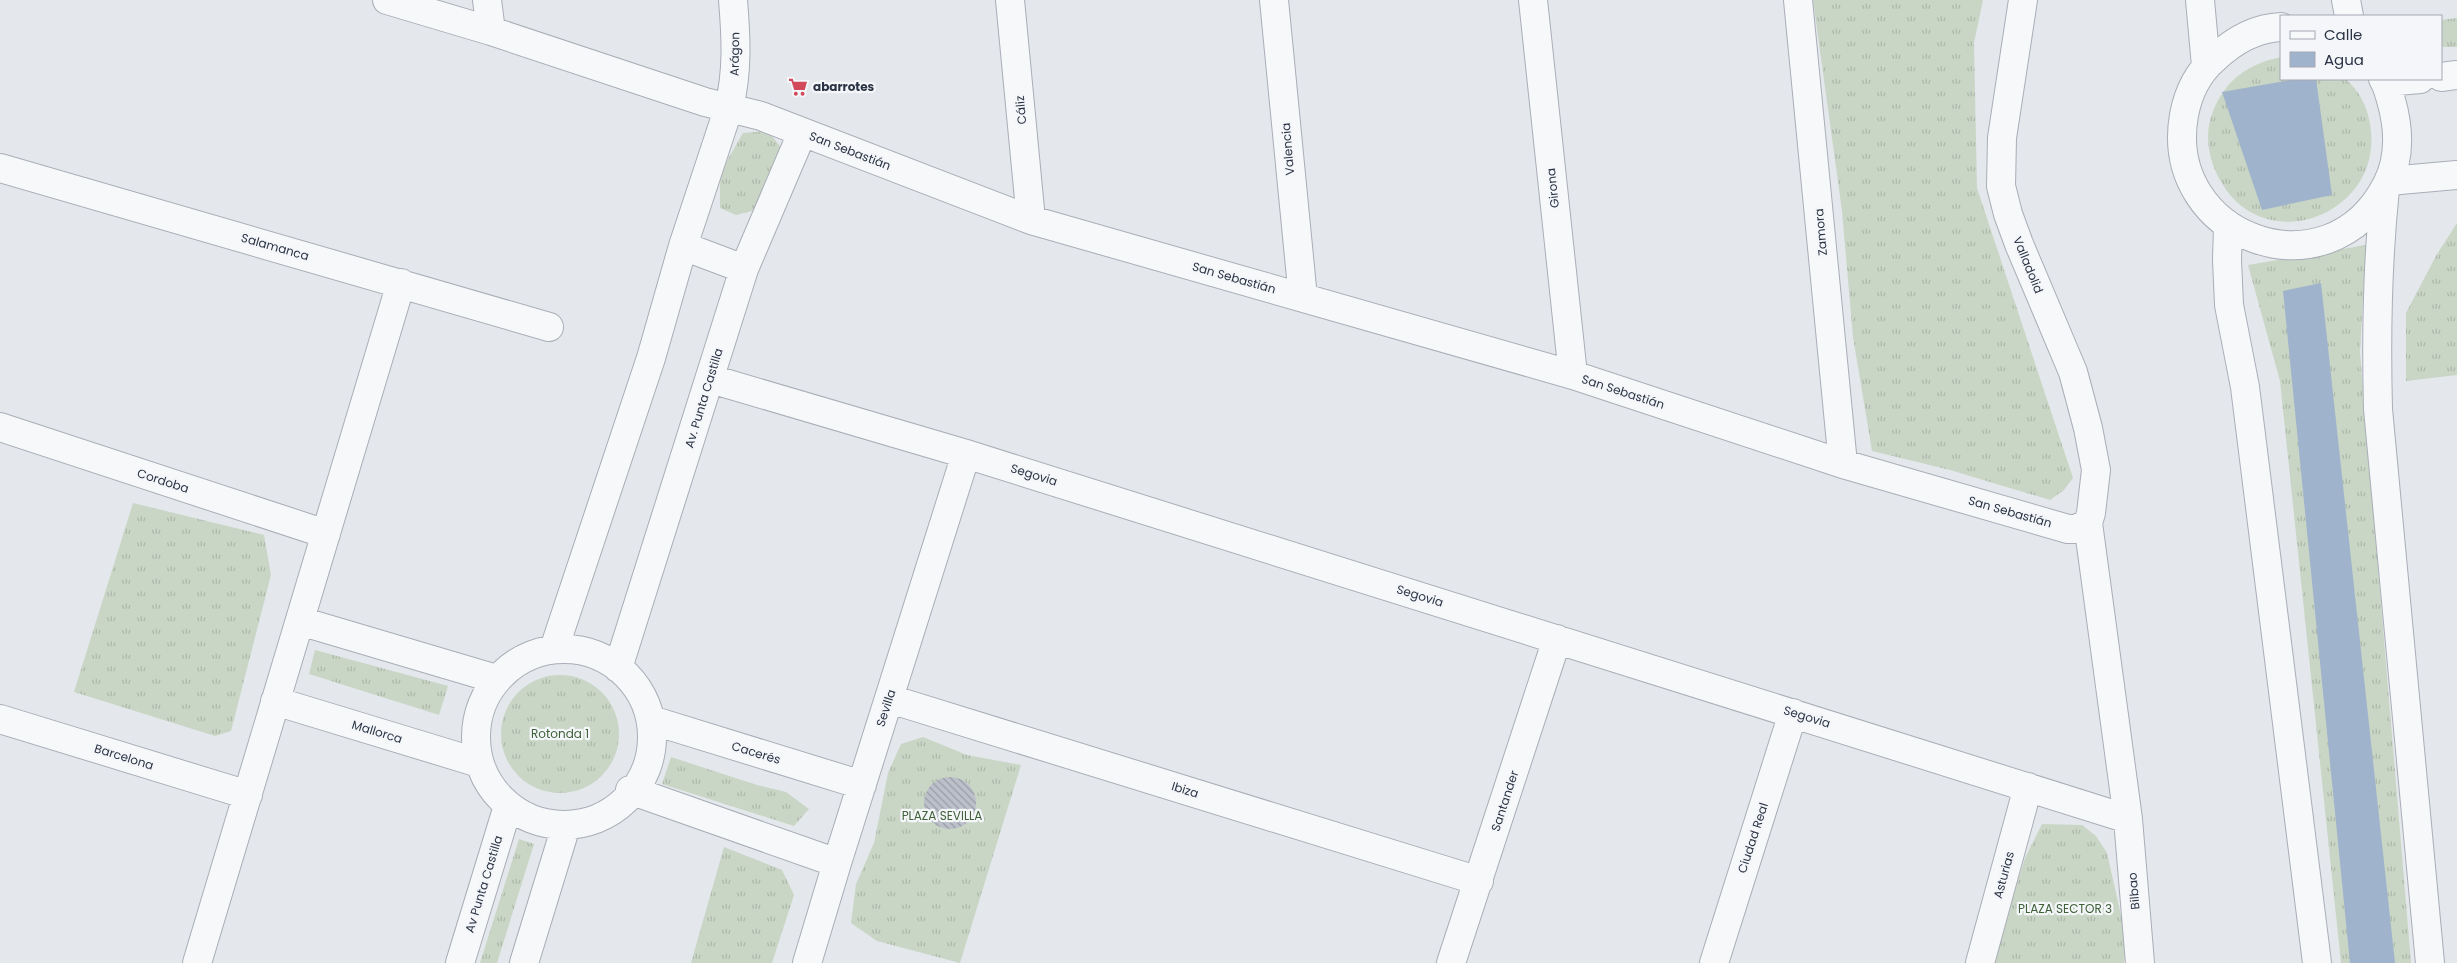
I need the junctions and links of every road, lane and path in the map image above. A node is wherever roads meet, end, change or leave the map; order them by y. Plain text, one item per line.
1 (387, 0) edge
2 (487, 0) edge
3 (733, 0) edge
4 (1010, 0) edge
5 (1274, 0) edge
6 (1533, 0) edge
7 (1798, 0) edge
8 (2023, 0) edge
9 (2200, 0) edge
10 (2346, 0) edge
11 (2349, 15) edge
12 (2280, 27) edge
13 (491, 31) junction
14 (2206, 66) junction
15 (2457, 75) edge
16 (2442, 76) edge
17 (2402, 80) edge
18 (2384, 81) edge
19 (730, 107) junction
20 (802, 133) junction
21 (0, 168) edge
22 (2457, 175) edge
23 (2387, 185) junction
24 (1031, 220) junction
25 (2228, 226) junction
26 (683, 246) junction
27 (744, 269) junction
28 (401, 283) junction
29 (1302, 298) junction
30 (549, 327) dead end
31 (1573, 375) junction
32 (711, 379) junction
33 (0, 427) edge
34 (966, 454) junction
35 (1843, 464) junction
36 (2088, 524) junction
37 (326, 534) junction
38 (300, 621) junction
39 (1557, 639) junction
40 (554, 649) junction
41 (618, 668) junction
42 (496, 679) junction
43 (890, 698) junction
44 (275, 701) junction
45 (1793, 713) junction
46 (0, 719) edge
47 (650, 720) junction
48 (479, 763) junction
49 (862, 785) junction
50 (2028, 787) junction
51 (630, 790) junction
52 (248, 794) junction
53 (508, 806) junction
54 (2128, 819) junction
55 (566, 826) junction
56 (837, 863) junction
57 (1479, 881) junction
58 (811, 962) edge
59 (197, 963) edge
60 (460, 963) edge
61 (524, 963) edge
62 (1452, 963) edge
63 (1714, 963) edge
64 (1980, 963) edge
65 (2140, 963) edge
66 (2317, 963) edge
67 (2430, 963) edge

1 - 13 street, San Sebastián
2 - 13 street
3 - 19 street, Arágon
4 - 24 street, Cáliz
5 - 29 street, Valencia
6 - 31 street, Girona
7 - 35 street, Zamora
8 - 36 street, Valladolid
9 - 14 street
10 - 11 street
12 - 14 street
13 - 19 street, San Sebastián
14 - 25 street
15 - 16 street
17 - 18 street
18 - 23 street
19 - 20 street, San Sebastián
19 - 26 street, Arágon
20 - 24 street, San Sebastián
20 - 27 street, Av. Punta Castilla
21 - 28 street, Salamanca
22 - 23 street
23 - 25 street
23 - 67 street
24 - 29 street, San Sebastián
25 - 66 street
26 - 27 street
26 - 40 street, Arágon
27 - 32 street, Av. Punta Castilla
28 - 30 street, Salamanca
28 - 37 street
29 - 31 street, San Sebastián
31 - 35 street, San Sebastián
32 - 34 street, Segovia
32 - 41 street, Av. Punta Castilla
33 - 37 street, Cordoba
34 - 39 street, Segovia
34 - 43 street, Sevilla
35 - 36 street, San Sebastián
36 - 54 street, Valladolid
37 - 38 street
38 - 42 street
38 - 44 street
39 - 45 street, Segovia
39 - 57 street, Santander
40 - 41 street
40 - 42 street
41 - 47 street
42 - 48 street
43 - 49 street, Sevilla
43 - 57 street, Ibiza
44 - 48 street, Mallorca
44 - 52 street
45 - 50 street, Segovia
45 - 63 street, Ciudad Real
46 - 52 street, Barcelona
47 - 49 street, Cacerés
47 - 51 street
48 - 53 street
49 - 56 street, Sevilla
50 - 54 street, Segovia
50 - 64 street, Asturias
51 - 55 street
51 - 56 street
52 - 59 street
53 - 55 street
53 - 60 street, Av Punta Castilla
54 - 65 street, Bilbao
55 - 61 street
56 - 58 street, Sevilla
57 - 62 street, Santander

